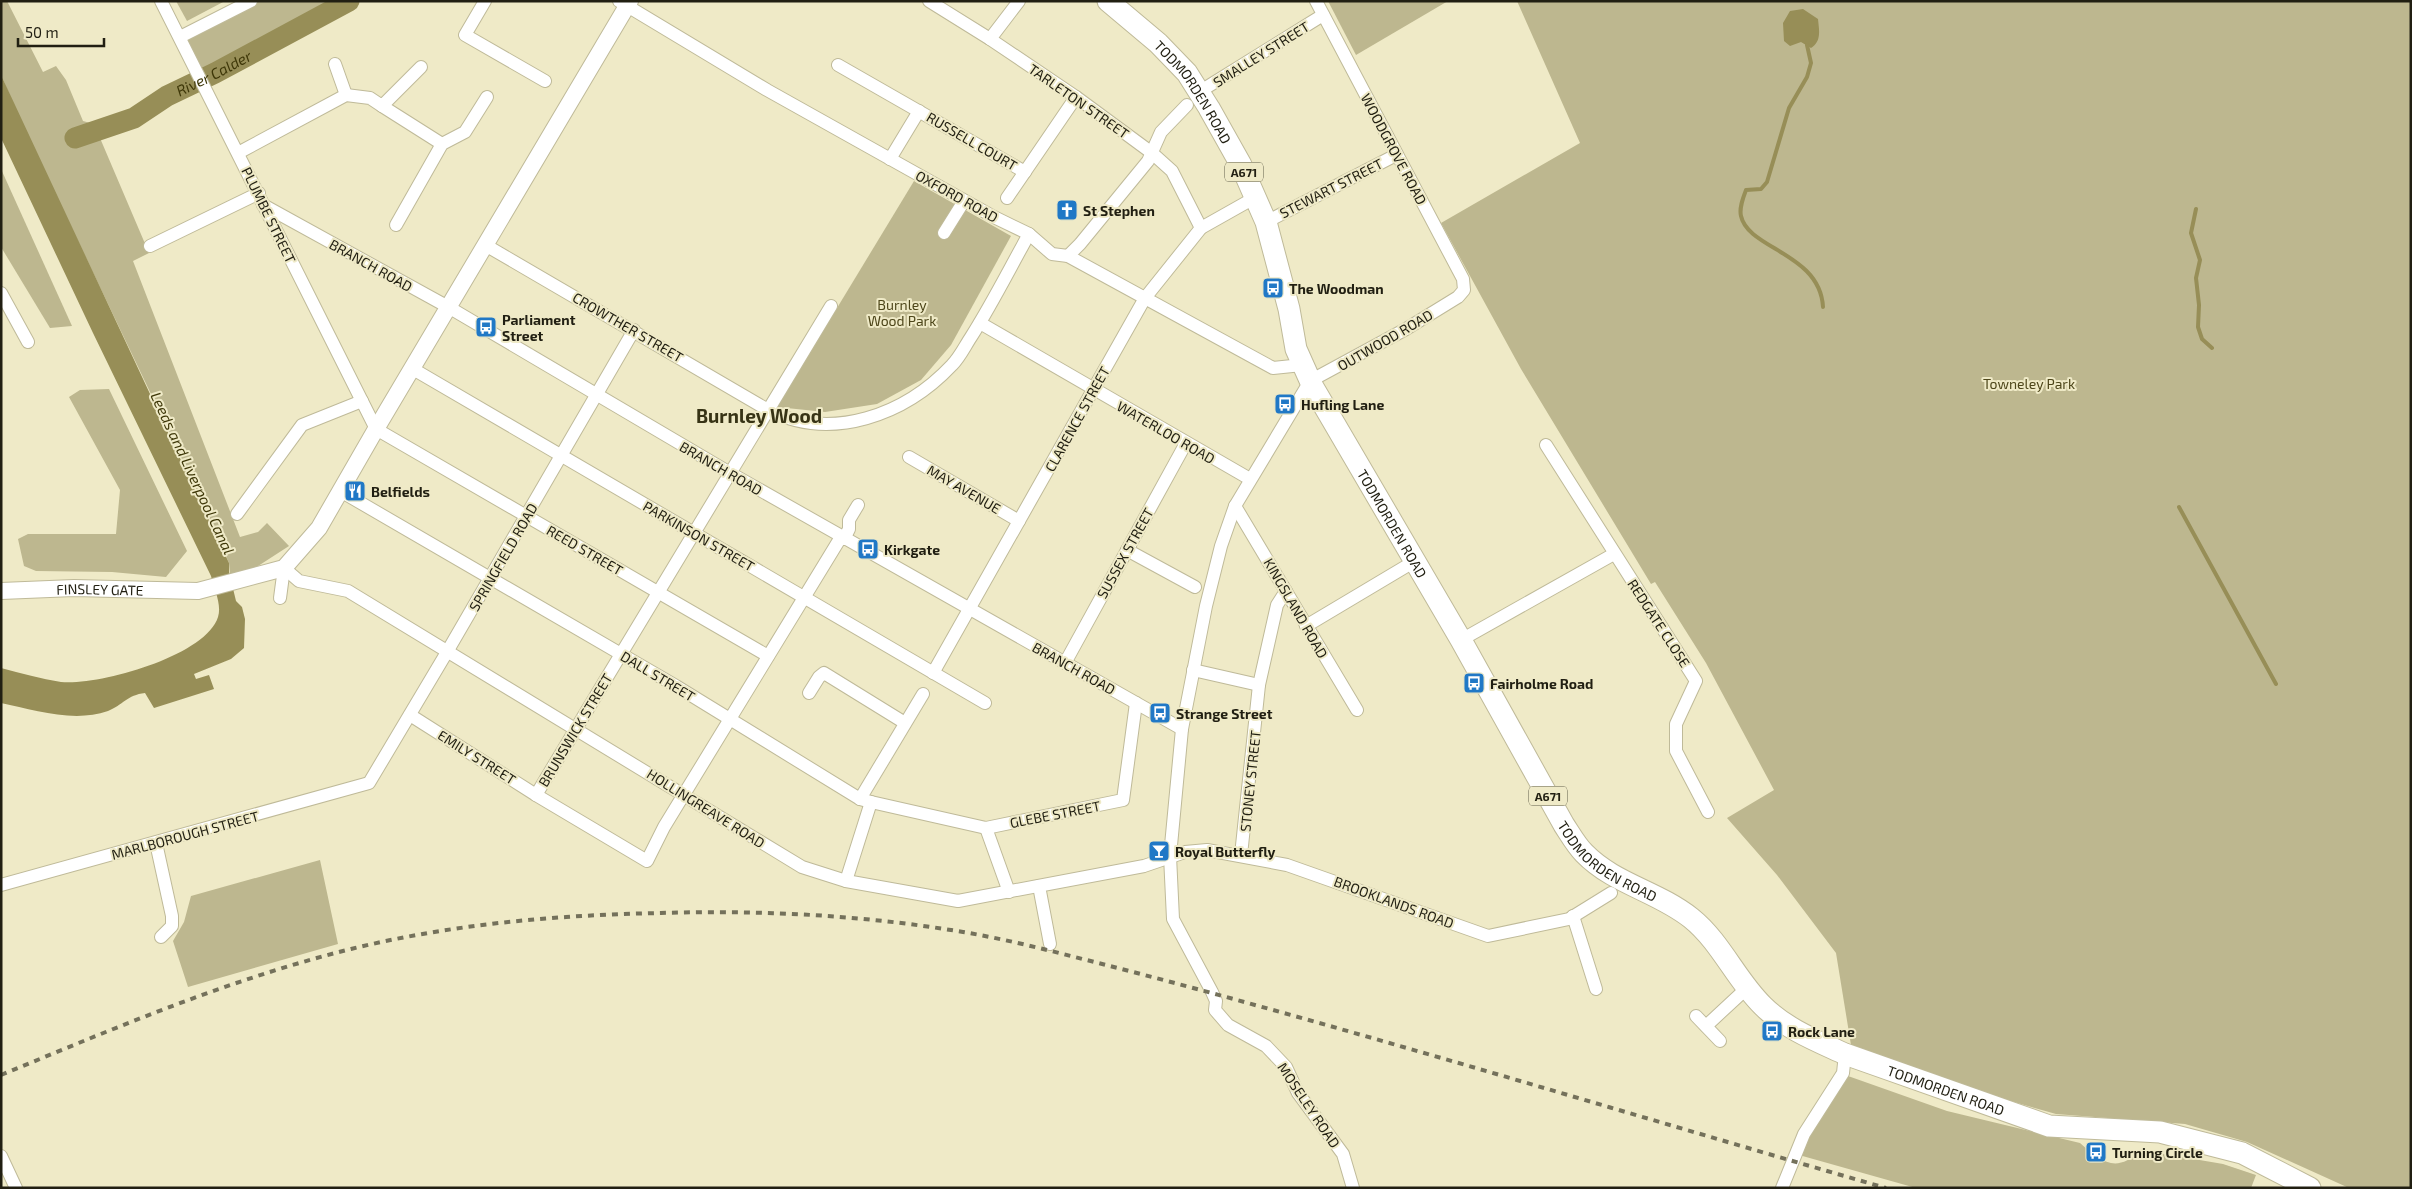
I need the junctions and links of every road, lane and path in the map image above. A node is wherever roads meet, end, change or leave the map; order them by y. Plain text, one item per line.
1 (161, 1) edge
2 (251, 1) edge
3 (485, 1) edge
4 (929, 1) edge
5 (1019, 1) edge
6 (1108, 1) edge
7 (1316, 1) edge
8 (625, 3) edge
9 (1323, 15) junction
10 (180, 37) junction
11 (990, 39) junction
12 (335, 64) dead end
13 (838, 66) dead end
14 (421, 67) dead end
15 (544, 81) dead end
16 (346, 96) junction
17 (487, 97) dead end
18 (1076, 97) junction
19 (1193, 99) junction
20 (382, 106) junction
21 (919, 111) junction
22 (442, 144) junction
23 (238, 153) junction
24 (1152, 153) junction
25 (1396, 155) junction
26 (890, 159) junction
27 (1025, 172) junction
28 (1256, 197) junction
29 (1007, 198) dead end
30 (261, 199) junction
31 (964, 201) junction
32 (1266, 222) junction
33 (396, 225) dead end
34 (1201, 228) junction
35 (944, 233) dead end
36 (1029, 234) junction
37 (150, 246) dead end
38 (486, 246) junction
39 (1068, 256) junction
40 (1, 293) edge
41 (1458, 297) joint
42 (1145, 298) junction
43 (831, 306) dead end
44 (450, 308) junction
45 (980, 323) junction
46 (634, 330) junction
47 (28, 342) dead end
48 (413, 369) junction
49 (1306, 373) junction
50 (1094, 389) junction
51 (598, 395) junction
52 (362, 400) junction
53 (768, 410) junction
54 (376, 430) junction
55 (1186, 443) junction
56 (1546, 445) dead end
57 (562, 455) junction
58 (909, 458) dead end
59 (730, 473) junction
60 (1250, 479) junction
61 (342, 492) junction
62 (858, 505) dead end
63 (1235, 506) junction
64 (237, 514) dead end
65 (526, 516) junction
66 (1019, 521) junction
67 (694, 533) junction
68 (842, 538) junction
69 (1127, 550) junction
70 (1614, 554) junction
71 (1415, 561) junction
72 (284, 568) junction
73 (490, 578) junction
74 (1195, 587) dead end
75 (1, 591) edge
76 (1286, 591) junction
77 (658, 593) junction
78 (804, 597) junction
79 (280, 598) dead end
80 (970, 609) junction
81 (1306, 626) junction
82 (1461, 640) junction
83 (447, 652) junction
84 (620, 654) junction
85 (768, 656) junction
86 (1065, 663) junction
87 (1193, 670) junction
88 (933, 673) junction
89 (1259, 685) junction
90 (809, 693) dead end
91 (923, 694) dead end
92 (1136, 703) junction
93 (985, 704) dead end
94 (1357, 710) dead end
95 (410, 714) junction
96 (730, 719) junction
97 (905, 723) junction
98 (576, 729) junction
99 (1182, 729) junction
100 (369, 783) joint
101 (536, 794) junction
102 (684, 794) junction
103 (866, 800) junction
104 (1708, 812) dead end
105 (986, 828) junction
106 (156, 843) junction
107 (1241, 855) junction
108 (1170, 856) junction
109 (846, 881) junction
110 (1, 885) edge
111 (1039, 886) junction
112 (1008, 892) junction
113 (1611, 893) dead end
114 (1573, 916) junction
115 (161, 937) dead end
116 (1050, 944) dead end
117 (1748, 988) junction
118 (1596, 989) dead end
119 (1696, 1016) dead end
120 (1706, 1026) junction
121 (1720, 1041) dead end
122 (1845, 1054) junction
123 (1, 1156) edge
124 (16, 1188) edge
125 (1353, 1188) edge
126 (1782, 1188) edge
127 (2310, 1188) edge

1 - 10 street, PLUMBE STREET
2 - 10 street
3 - 15 street
4 - 11 street, TARLETON STREET
5 - 11 street
6 - 19 highway, TODMORDEN ROAD / A671
7 - 9 street, WOODGROVE ROAD
8 - 26 street, OXFORD ROAD
8 - 38 street
9 - 19 street, SMALLEY STREET
9 - 25 street, WOODGROVE ROAD
10 - 23 street, PLUMBE STREET
11 - 18 street, TARLETON STREET
12 - 16 street
13 - 21 street, RUSSELL COURT
14 - 20 street
16 - 20 street
16 - 23 street
17 - 22 street
18 - 24 street, TARLETON STREET
18 - 27 street
19 - 24 street, SMALLEY STREET
19 - 28 highway, TODMORDEN ROAD / A671
20 - 22 street
21 - 26 street, RUSSELL COURT
21 - 27 street, RUSSELL COURT
22 - 33 street
23 - 30 street, PLUMBE STREET
24 - 34 street, TARLETON STREET
24 - 39 street, SMALLEY STREET
25 - 32 street, STEWART STREET
25 - 41 street, WOODGROVE ROAD
26 - 31 street, OXFORD ROAD
27 - 29 street
28 - 32 highway, TODMORDEN ROAD / A671
28 - 34 street, CLARENCE STREET
30 - 37 street
30 - 44 street, BRANCH ROAD
30 - 52 street, PLUMBE STREET
31 - 35 street
31 - 36 street, OXFORD ROAD
32 - 49 highway, TODMORDEN ROAD / A671
34 - 42 street, CLARENCE STREET
36 - 39 street, OXFORD ROAD
36 - 45 street, CROWTHER STREET
38 - 44 street
38 - 46 street, CROWTHER STREET
39 - 42 street, OXFORD ROAD
40 - 47 street
41 - 49 street, OUTWOOD ROAD
42 - 49 street, OXFORD ROAD
42 - 50 street, CLARENCE STREET
43 - 53 street, BRUNSWICK STREET
44 - 48 street
44 - 51 street, BRANCH ROAD
45 - 50 street, WATERLOO ROAD
45 - 53 street, CROWTHER STREET
46 - 51 street, SPRINGFIELD ROAD
46 - 53 street, CROWTHER STREET
48 - 54 street
48 - 57 street, PARKINSON STREET
49 - 60 street
49 - 71 highway, TODMORDEN ROAD / A671
50 - 55 street, WATERLOO ROAD
50 - 66 street, CLARENCE STREET
51 - 57 street, SPRINGFIELD ROAD
51 - 59 street, BRANCH ROAD
52 - 54 street, PLUMBE STREET
52 - 64 street
53 - 59 street, BRUNSWICK STREET
54 - 61 street
54 - 65 street, REED STREET
55 - 60 street, WATERLOO ROAD
55 - 69 street, SUSSEX STREET
56 - 70 street, REDGATE CLOSE
57 - 65 street, SPRINGFIELD ROAD
57 - 67 street, PARKINSON STREET
58 - 66 street, MAY AVENUE
59 - 67 street, BRUNSWICK STREET
59 - 68 street, BRANCH ROAD
60 - 63 street
61 - 72 street
61 - 73 street, DALL STREET
62 - 68 street
63 - 76 street, KINGSLAND ROAD
63 - 87 street
65 - 73 street, SPRINGFIELD ROAD
65 - 77 street, REED STREET
66 - 80 street, CLARENCE STREET
67 - 77 street, BRUNSWICK STREET
67 - 78 street, PARKINSON STREET
68 - 78 street
68 - 80 street, BRANCH ROAD
69 - 74 street
69 - 86 street, SUSSEX STREET
70 - 82 street
70 - 104 street, REDGATE CLOSE
71 - 81 street
71 - 82 highway, TODMORDEN ROAD / A671
72 - 75 street, FINSLEY GATE
72 - 79 street
72 - 83 street, HOLLINGREAVE ROAD
73 - 83 street, SPRINGFIELD ROAD
73 - 84 street, DALL STREET
76 - 81 street, KINGSLAND ROAD
76 - 89 street, STONEY STREET
77 - 84 street, BRUNSWICK STREET
77 - 85 street, REED STREET
78 - 85 street
78 - 88 street, PARKINSON STREET
80 - 86 street, BRANCH ROAD
80 - 88 street, CLARENCE STREET
81 - 94 street, KINGSLAND ROAD
82 - 117 highway, TODMORDEN ROAD / A671
83 - 95 street, SPRINGFIELD ROAD
83 - 98 street, HOLLINGREAVE ROAD
84 - 96 street, DALL STREET
84 - 98 street, BRUNSWICK STREET
85 - 96 street
86 - 92 street, BRANCH ROAD
87 - 89 street
87 - 99 street
88 - 93 street, PARKINSON STREET
89 - 107 street, STONEY STREET
90 - 97 street
91 - 97 street
92 - 99 street, BRANCH ROAD
92 - 105 street, GLEBE STREET
95 - 100 street, SPRINGFIELD ROAD
95 - 101 street, EMILY STREET
96 - 102 street
96 - 103 street, DALL STREET
97 - 103 street
98 - 101 street, BRUNSWICK STREET
98 - 102 street, HOLLINGREAVE ROAD
99 - 108 street
100 - 106 street, MARLBOROUGH STREET
101 - 102 street, EMILY STREET
102 - 109 street, HOLLINGREAVE ROAD
103 - 105 street, DALL STREET
103 - 109 street
105 - 112 street
106 - 110 street, MARLBOROUGH STREET
106 - 115 street
107 - 108 street, BROOKLANDS ROAD
107 - 114 street, BROOKLANDS ROAD
108 - 111 street, HOLLINGREAVE ROAD
108 - 125 street, MOSELEY ROAD
109 - 112 street, HOLLINGREAVE ROAD
111 - 112 street, HOLLINGREAVE ROAD
111 - 116 street
113 - 114 street, BROOKLANDS ROAD
114 - 118 street
117 - 120 street
117 - 122 highway, TODMORDEN ROAD / A671
119 - 120 street
120 - 121 street
122 - 126 street
122 - 127 highway, TODMORDEN ROAD / A671
123 - 124 street

